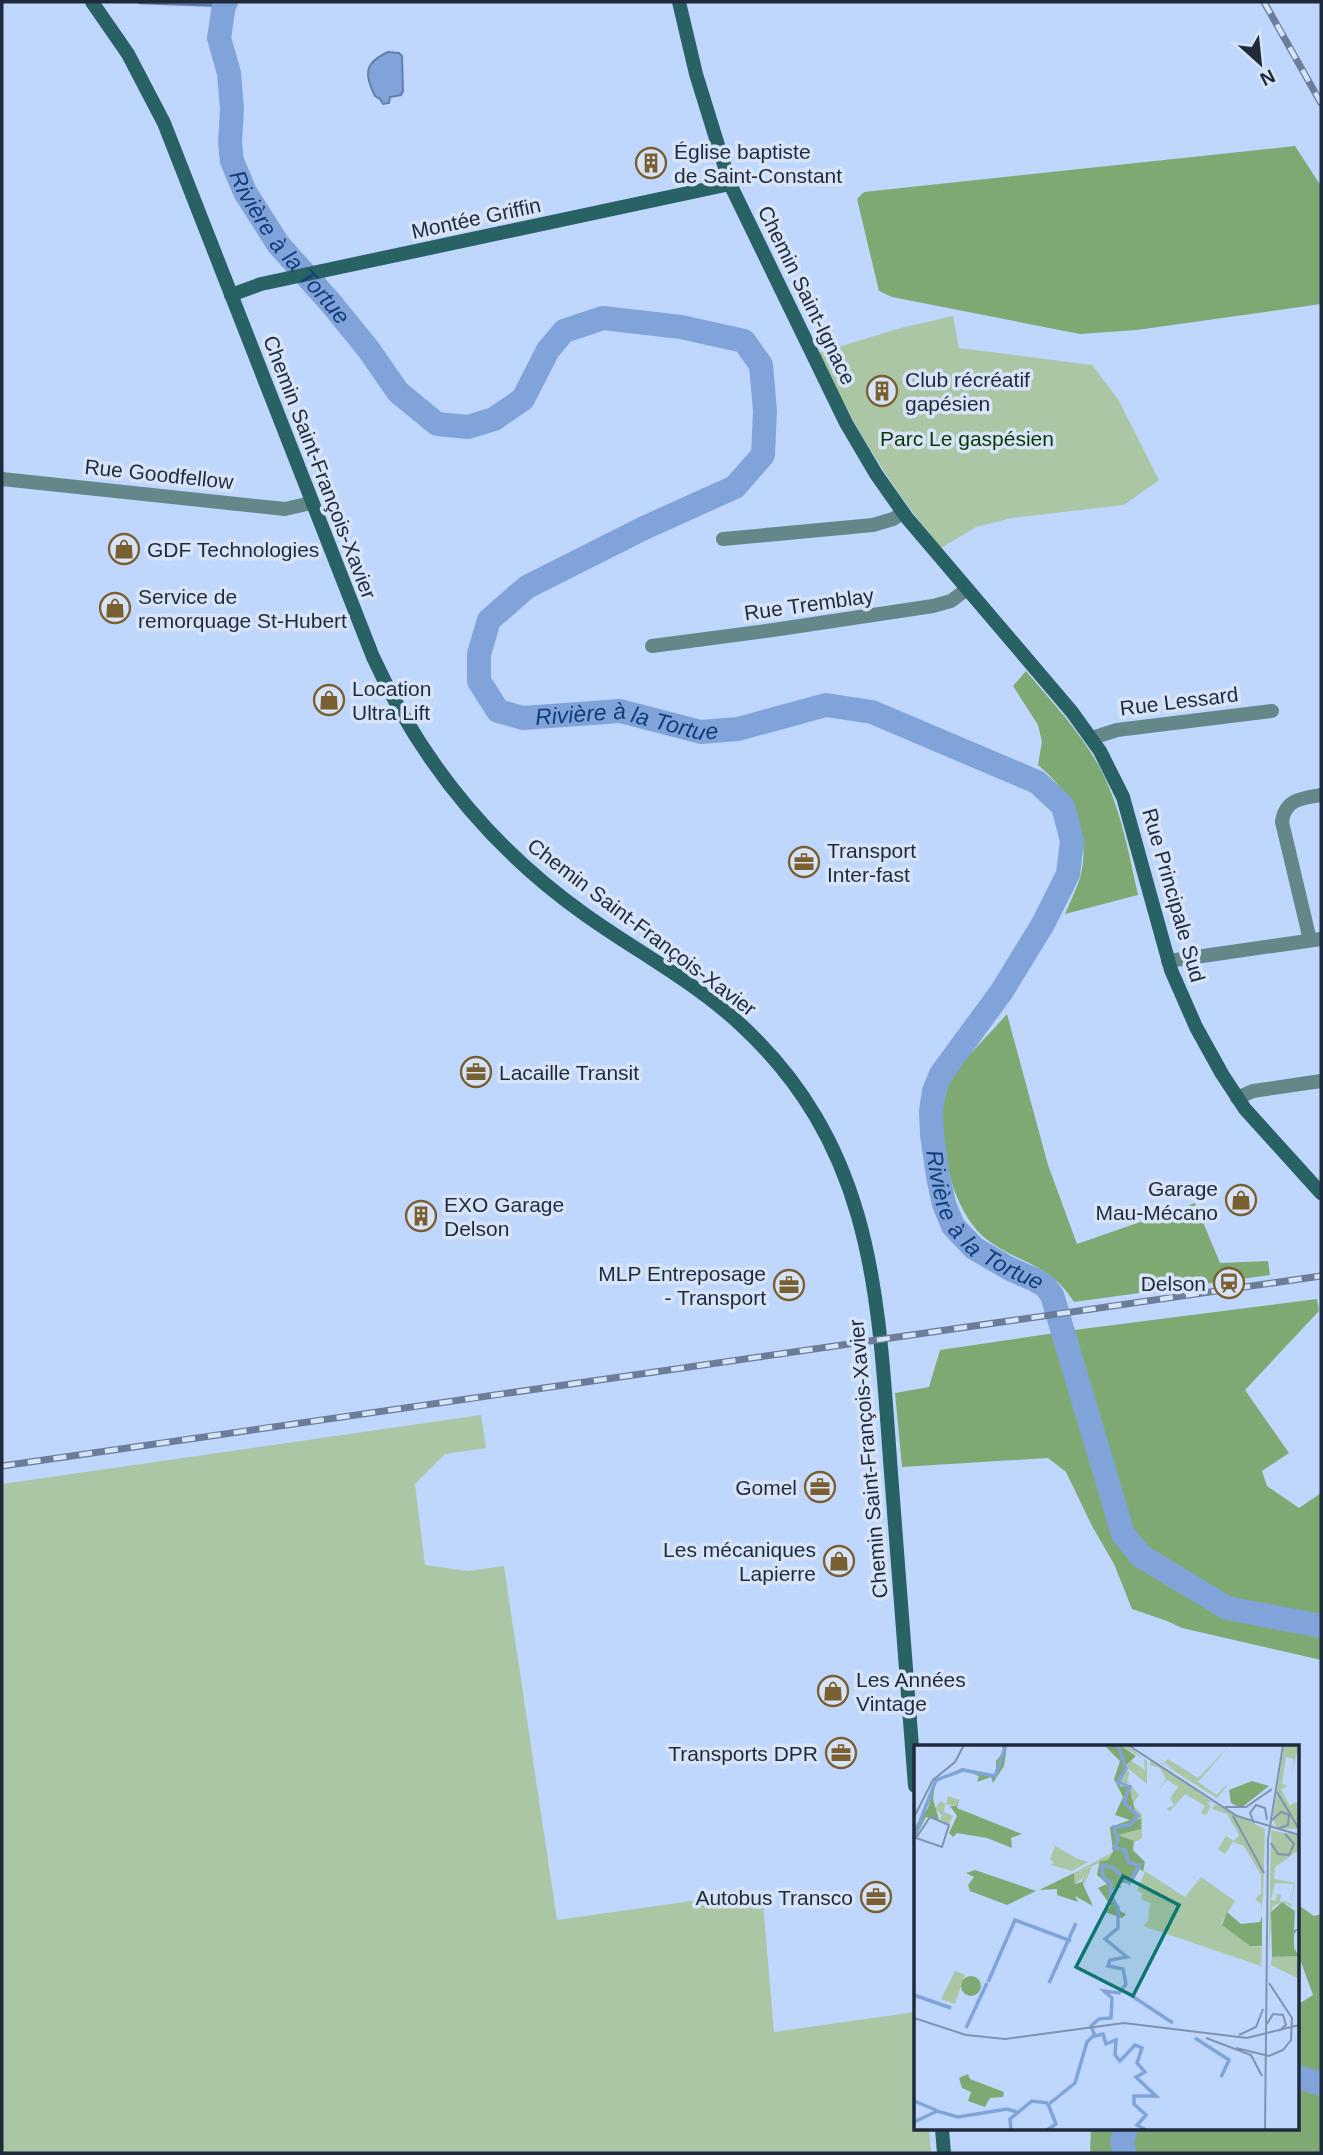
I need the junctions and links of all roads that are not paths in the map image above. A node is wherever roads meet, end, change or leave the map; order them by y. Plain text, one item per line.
1 (92, 2) edge
2 (679, 2) edge
3 (730, 184) junction
4 (231, 295) junction
5 (2, 479) edge
6 (311, 503) junction
7 (903, 513) junction
8 (723, 539) dead end
9 (967, 589) junction
10 (652, 646) dead end
11 (1272, 711) dead end
12 (1092, 738) junction
13 (1321, 795) edge
14 (1316, 939) edge
15 (1168, 961) junction
16 (1321, 1081) edge
17 (1237, 1098) junction
18 (1321, 1193) edge
19 (914, 1773) edge
20 (942, 2130) edge
21 (944, 2153) edge

1 - 4 street, Chemin Saint-François-Xavier
2 - 3 street, Chemin Saint-Ignace
3 - 4 street, Montée Griffin
3 - 7 street, Chemin Saint-Ignace
4 - 6 street, Chemin Saint-François-Xavier
5 - 6 street, Rue Goodfellow
6 - 19 street, Chemin Saint-François-Xavier
7 - 8 street
7 - 9 street, Chemin Saint-Ignace
9 - 10 street, Rue Tremblay
9 - 12 street, Chemin Saint-Ignace
11 - 12 street, Rue Lessard
12 - 15 street, Rue Principale Sud
13 - 14 street
14 - 15 street
15 - 17 street, Rue Principale Sud
16 - 17 street
17 - 18 street, Rue Principale Sud
20 - 21 street

